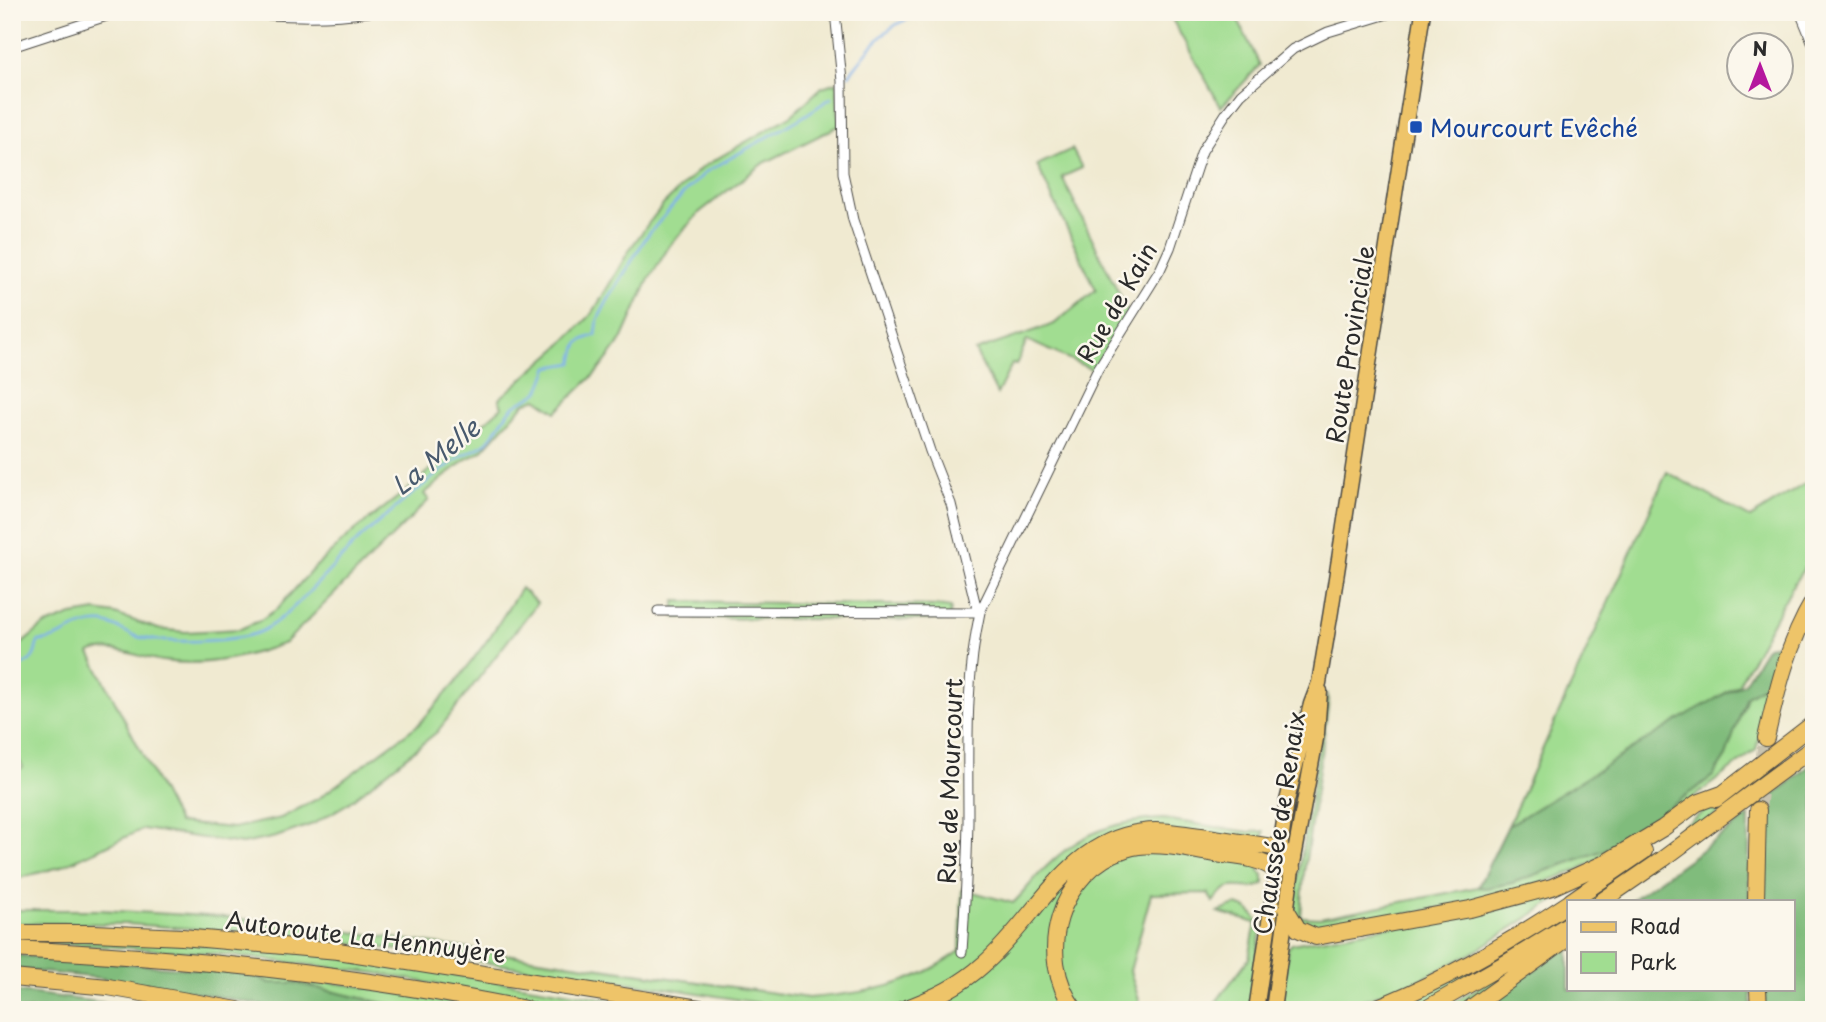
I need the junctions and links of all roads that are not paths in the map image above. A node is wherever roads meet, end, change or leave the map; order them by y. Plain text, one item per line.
1 (118, 12) edge
2 (231, 12) edge
3 (369, 12) edge
4 (835, 12) edge
5 (1394, 12) edge
6 (1423, 12) edge
7 (1800, 12) edge
8 (1814, 46) edge
9 (12, 47) edge
10 (1814, 600) edge
11 (658, 611) dead end
12 (980, 612) junction
13 (1319, 683) junction
14 (1814, 723) edge
15 (1766, 738) tunnel mouth
16 (1814, 747) edge
17 (1722, 794) junction
18 (1758, 810) tunnel mouth
19 (1280, 848) junction
20 (1663, 859) junction
21 (1284, 870) junction
22 (1573, 900) edge
23 (1603, 900) edge
24 (1619, 900) edge
25 (1756, 900) edge
26 (1567, 904) edge
27 (1286, 909) junction
28 (1567, 925) edge
29 (12, 933) edge
30 (1567, 938) edge
31 (12, 949) edge
32 (962, 952) dead end
33 (12, 978) edge
34 (1758, 990) edge
35 (238, 1010) edge
36 (530, 1010) edge
37 (712, 1010) edge
38 (901, 1010) edge
39 (1076, 1010) edge
40 (1256, 1010) edge
41 (1273, 1010) edge
42 (1370, 1010) edge
43 (1424, 1010) edge
44 (1468, 1010) edge
45 (1759, 1010) edge

1 - 9 street
2 - 3 street
4 - 12 street
5 - 12 street, Rue de Kain
6 - 13 main road, Route Provinciale
7 - 8 street
10 - 15 highway
11 - 12 street
12 - 32 street, Rue de Mourcourt
13 - 19 main road, Chaussée de Renaix
13 - 21 main road, Chaussée de Renaix
14 - 17 highway
16 - 20 highway
17 - 22 highway
17 - 27 highway
18 - 25 highway
19 - 21 highway
19 - 38 highway
20 - 23 highway
20 - 24 highway
21 - 27 main road, Chaussée de Renaix
21 - 39 highway
21 - 40 main road, Chaussée de Renaix
26 - 42 highway
27 - 41 main road, Chaussée de Renaix
28 - 43 highway
29 - 37 highway, Autoroute La Hennuyère
30 - 44 highway
31 - 36 highway
33 - 35 highway
34 - 45 highway

